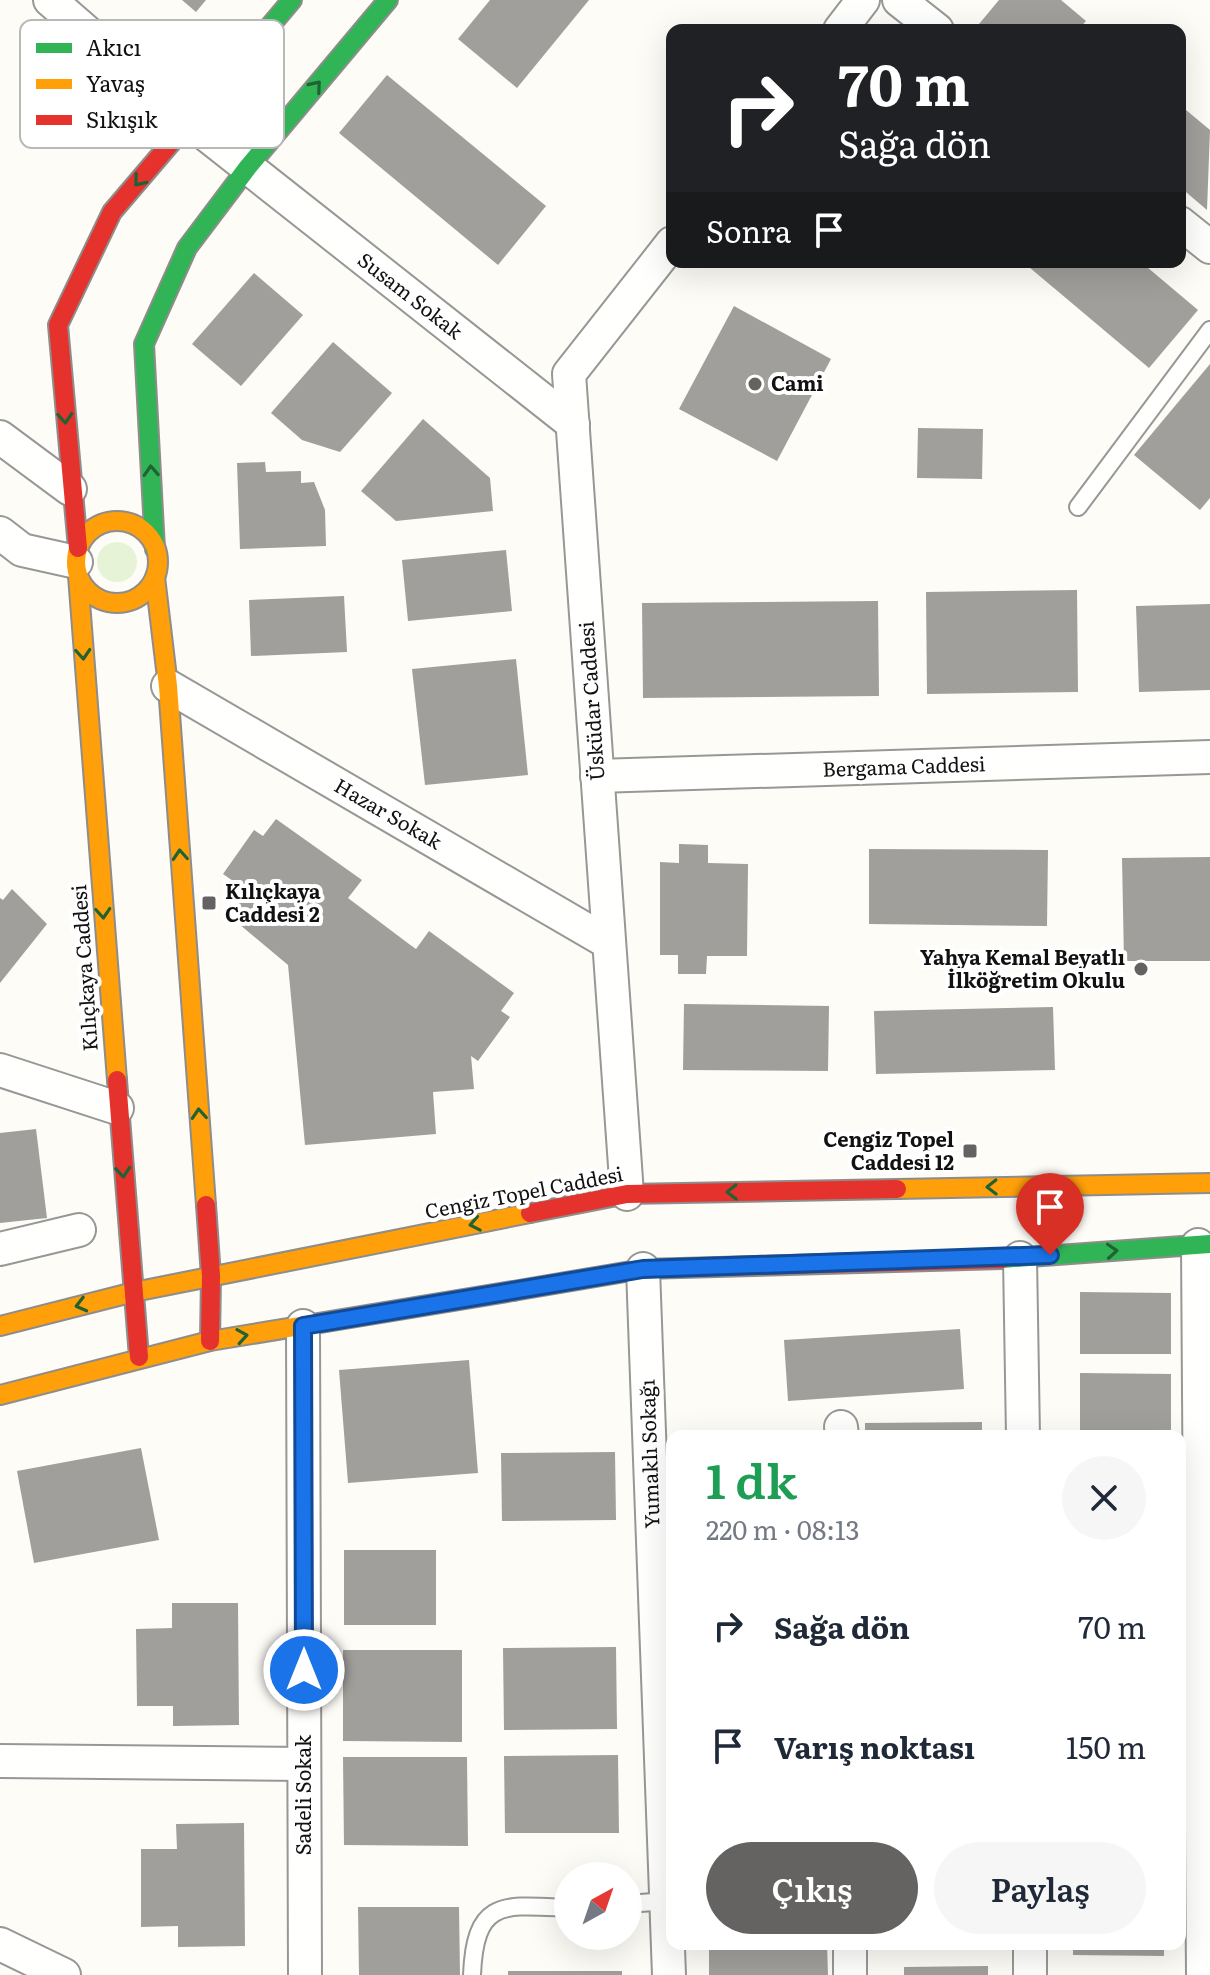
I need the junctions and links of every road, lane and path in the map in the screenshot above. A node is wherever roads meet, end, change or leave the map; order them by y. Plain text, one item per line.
1 (50, 0) edge
2 (292, 0) edge
3 (388, 0) edge
4 (863, 0) edge
5 (899, 0) edge
6 (73, 20) edge
7 (275, 20) edge
8 (845, 24) edge
9 (929, 24) edge
10 (284, 124) edge
11 (166, 148) edge
12 (224, 148) edge
13 (264, 148) edge
14 (248, 167) junction
15 (1186, 228) edge
16 (1210, 247) edge
17 (666, 251) edge
18 (1210, 330) edge
19 (573, 424) junction
20 (0, 437) edge
21 (70, 489) junction
22 (1078, 507) dead end
23 (0, 533) edge
24 (155, 549) junction
25 (77, 562) junction
26 (155, 577) junction
27 (168, 686) junction
28 (1210, 757) edge
29 (597, 776) junction
30 (609, 943) junction
31 (0, 1070) edge
32 (32, 1080) junction
33 (0, 1083) edge
34 (117, 1108) junction
35 (1210, 1183) edge
36 (627, 1194) junction
37 (79, 1230) dead end
38 (1204, 1244) edge
39 (0, 1249) edge
40 (1020, 1258) junction
41 (643, 1269) junction
42 (211, 1276) junction
43 (134, 1292) junction
44 (0, 1326) edge
45 (303, 1326) junction
46 (210, 1341) junction
47 (139, 1357) junction
48 (0, 1395) edge
49 (1023, 1430) edge
50 (0, 1761) edge
51 (304, 1764) junction
52 (666, 1901) joint
53 (642, 1903) edge
54 (554, 1907) edge
55 (0, 1944) edge
56 (668, 1950) edge
57 (850, 1950) edge
58 (1030, 1950) edge
59 (64, 1975) edge
60 (305, 1975) edge
61 (472, 1975) edge
62 (669, 1975) edge
63 (850, 1975) edge
64 (1030, 1975) edge
65 (1203, 1975) edge

1 - 6 street, Susam Sokak
2 - 7 street, Kılıçkaya Caddesi
10 -> 3 street
4 - 8 street
5 - 9 street
11 -> 21 street, Kılıçkaya Caddesi
12 - 14 street, Susam Sokak
14 -> 13 street
14 - 19 street, Susam Sokak
24 -> 14 street
15 - 16 street
17 - 19 street, Üsküdar Caddesi
18 - 22 lane
19 - 29 street, Üsküdar Caddesi
20 - 21 street
21 - 25 street, Kılıçkaya Caddesi
23 - 25 street
24 - 25 street
24 - 26 street
25 - 26 street
25 -> 34 street, Kılıçkaya Caddesi
26 - 27 street
27 - 30 street, Hazar Sokak
42 -> 27 street
28 - 29 street, Bergama Caddesi
29 - 30 street, Üsküdar Caddesi
30 - 36 street, Üsküdar Caddesi
31 - 32 street
32 - 33 street
32 - 34 street
34 -> 43 street, Kılıçkaya Caddesi
35 -> 36 street, Cengiz Topel Caddesi
36 -> 42 street, Cengiz Topel Caddesi
37 - 39 street
40 -> 38 street
38 - 65 street
40 - 41 street
40 - 49 street
41 - 45 street
41 - 52 street, Yumaklı Sokağı
42 - 43 street, Cengiz Topel Caddesi
42 - 46 street
43 -> 44 street, Cengiz Topel Caddesi
43 - 47 street, Kılıçkaya Caddesi
46 -> 45 street
45 - 51 street, Sadeli Sokak
46 - 47 street
47 - 48 street
50 - 51 street
51 - 60 street, Sadeli Sokak
52 - 53 lane
54 - 61 lane
55 - 59 street
56 - 62 street, Yumaklı Sokağı
57 - 63 street
58 - 64 street

